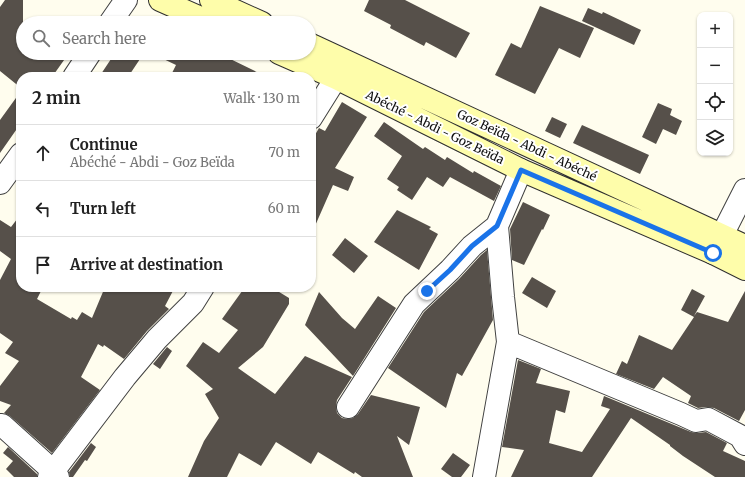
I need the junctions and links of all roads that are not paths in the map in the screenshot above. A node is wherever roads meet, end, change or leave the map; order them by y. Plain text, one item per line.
1 (126, 0) edge
2 (160, 0) edge
3 (211, 0) edge
4 (115, 16) edge
5 (196, 16) edge
6 (246, 16) edge
7 (316, 47) edge
8 (85, 60) edge
9 (295, 60) edge
10 (77, 72) edge
11 (336, 78) junction
12 (316, 110) edge
13 (16, 161) edge
14 (521, 170) junction
15 (0, 183) edge
16 (745, 190) edge
17 (497, 226) junction
18 (718, 244) junction
19 (745, 246) edge
20 (745, 269) edge
21 (200, 292) edge
22 (508, 342) junction
23 (348, 407) dead end
24 (0, 425) edge
25 (745, 444) edge
26 (53, 475) edge
27 (484, 477) edge

1 - 4 street
2 - 5 main road
3 - 6 main road
7 - 18 main road, Goz Beïda - Abdi - Abéché
8 - 10 street
9 - 11 main road, Abéché - Abdi - Goz Beïda
11 - 12 street
11 - 14 main road, Abéché - Abdi - Goz Beïda
13 - 15 street
14 - 17 street
14 - 18 main road, Abéché - Abdi - Goz Beïda
16 - 18 street
17 - 22 street
17 - 23 street
18 - 19 main road, Goz Beïda - Abdi - Abéché
18 - 20 main road, Abéché - Abdi - Goz Beïda
21 - 26 street
22 - 25 street
22 - 27 street
24 - 26 street

